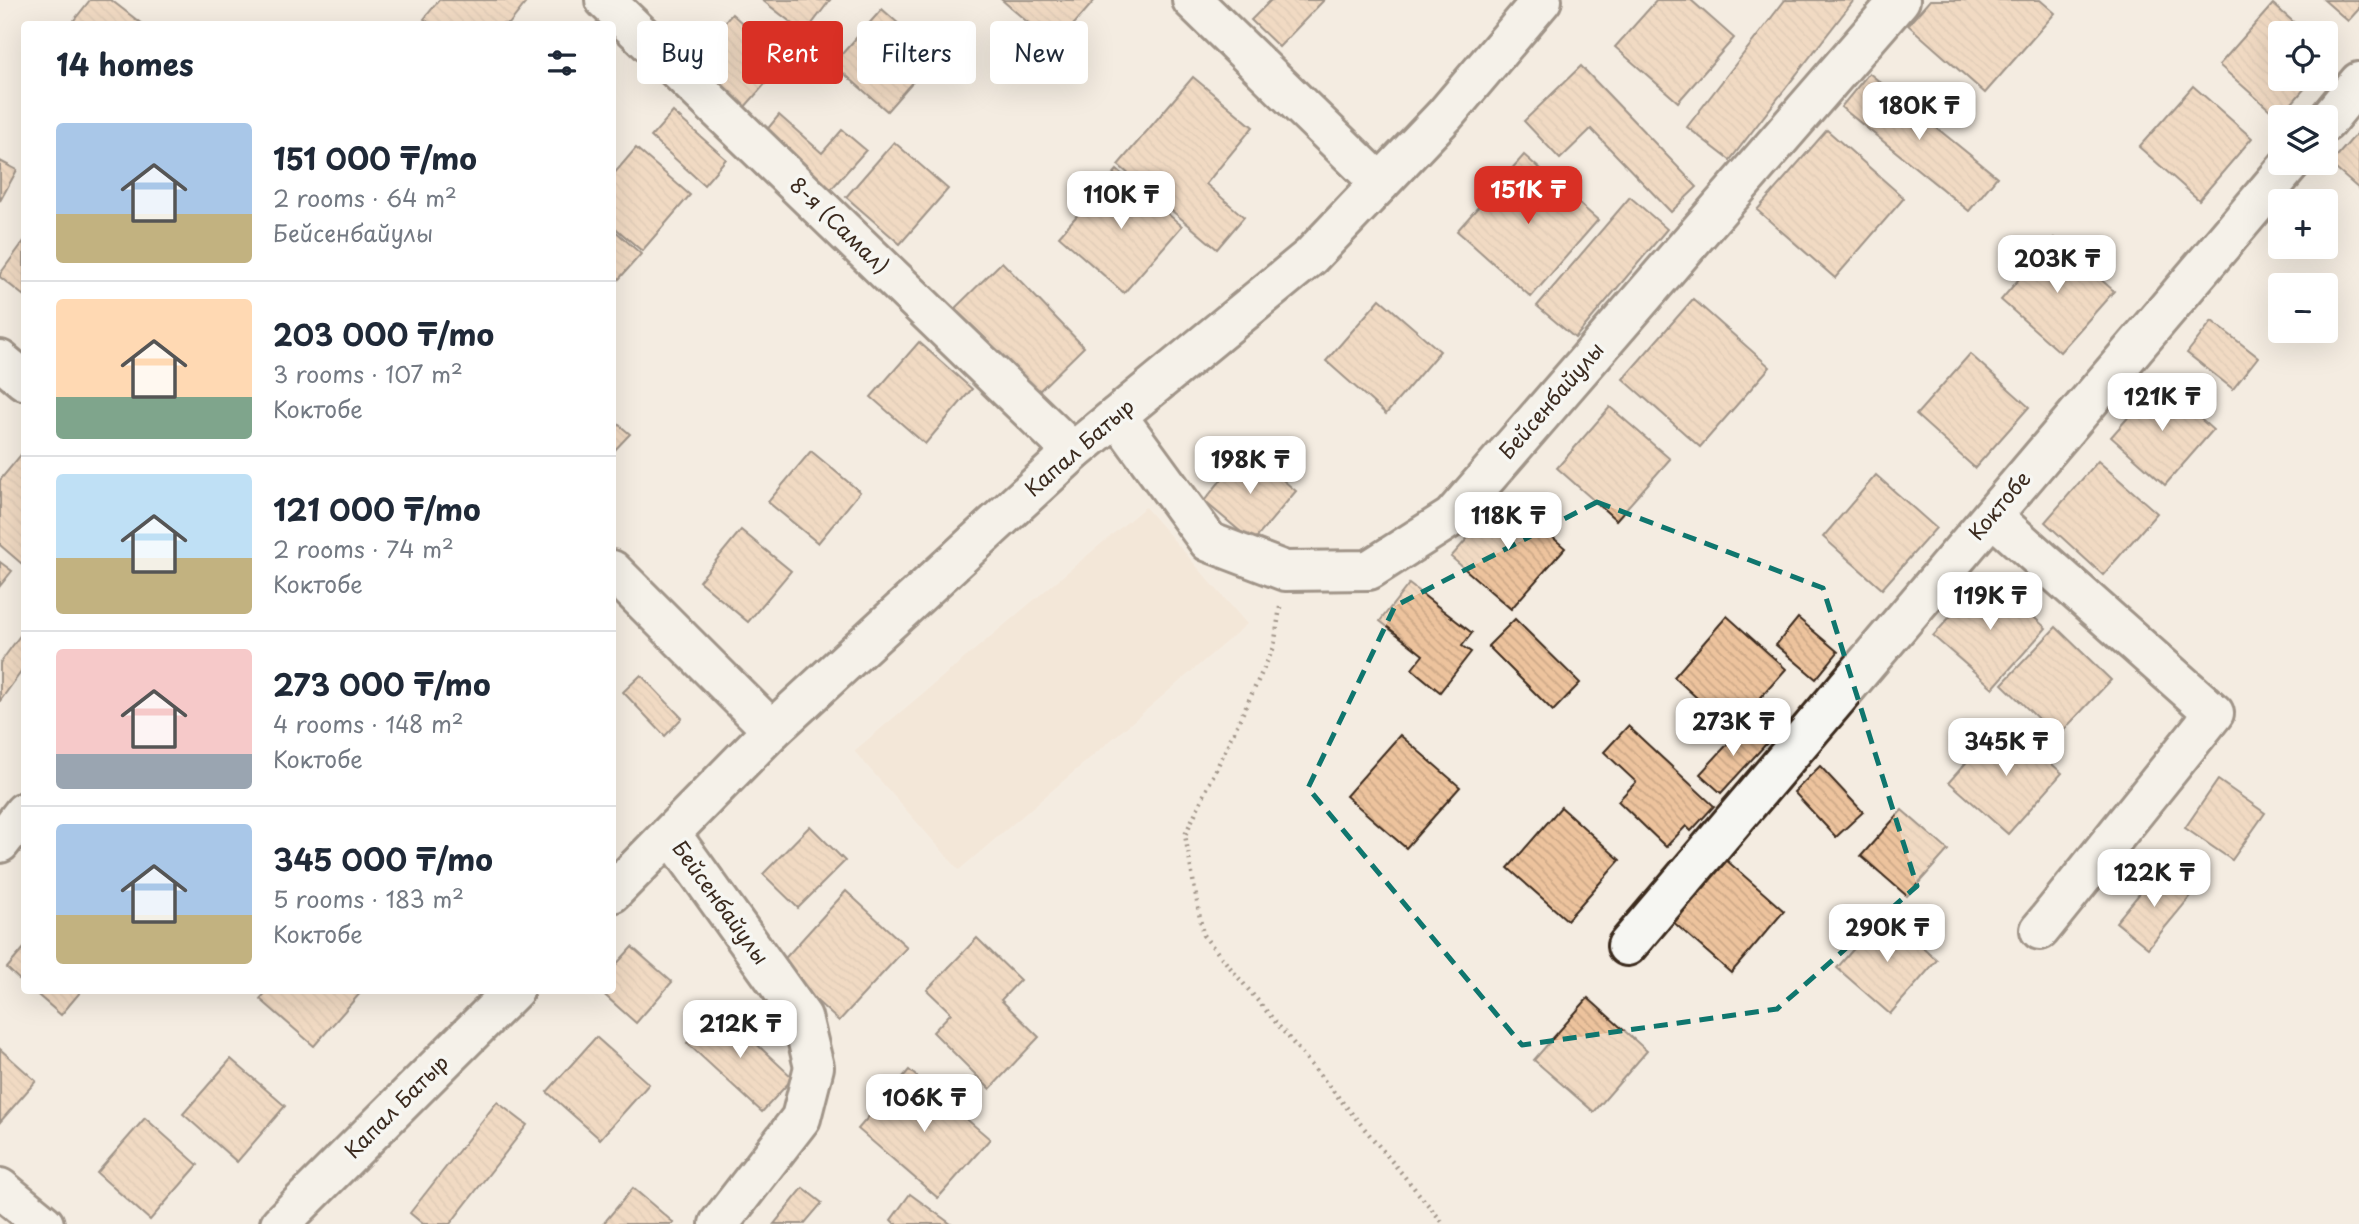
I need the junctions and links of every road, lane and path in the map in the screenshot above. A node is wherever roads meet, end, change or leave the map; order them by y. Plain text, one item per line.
1 (1192, 0) edge
2 (1542, 0) edge
3 (1900, 0) edge
4 (613, 9) edge
5 (2359, 82) edge
6 (2338, 107) edge
7 (2281, 175) edge
8 (1380, 183) junction
9 (0, 360) edge
10 (21, 378) edge
11 (1117, 416) junction
12 (1073, 452) junction
13 (1992, 516) junction
14 (1284, 571) junction
15 (616, 574) edge
16 (772, 730) junction
17 (21, 817) edge
18 (671, 834) junction
19 (0, 844) edge
20 (616, 888) edge
21 (2040, 930) dead end
22 (1627, 946) dead end
23 (510, 994) edge
24 (0, 1188) edge
25 (44, 1224) edge
26 (280, 1224) edge
27 (719, 1224) edge
28 (1444, 1224) edge

1 - 8 street
2 - 8 street, Капал Батыр
3 - 14 street, Бейсенбайулы
4 - 12 street, 8-я (Самал)
5 - 6 street
7 - 13 street, Коктобе
8 - 11 street, Капал Батыр
9 - 10 street
11 - 12 street, Капал Батыр
11 - 14 street, Бейсенбайулы
12 - 16 street, Капал Батыр
13 - 21 street
13 - 22 street, Коктобе
14 - 28 path
15 - 16 street
16 - 18 street, Капал Батыр
17 - 19 street
18 - 20 street, Капал Батыр
18 - 27 street, Бейсенбайулы
23 - 26 street, Капал Батыр
24 - 25 street

